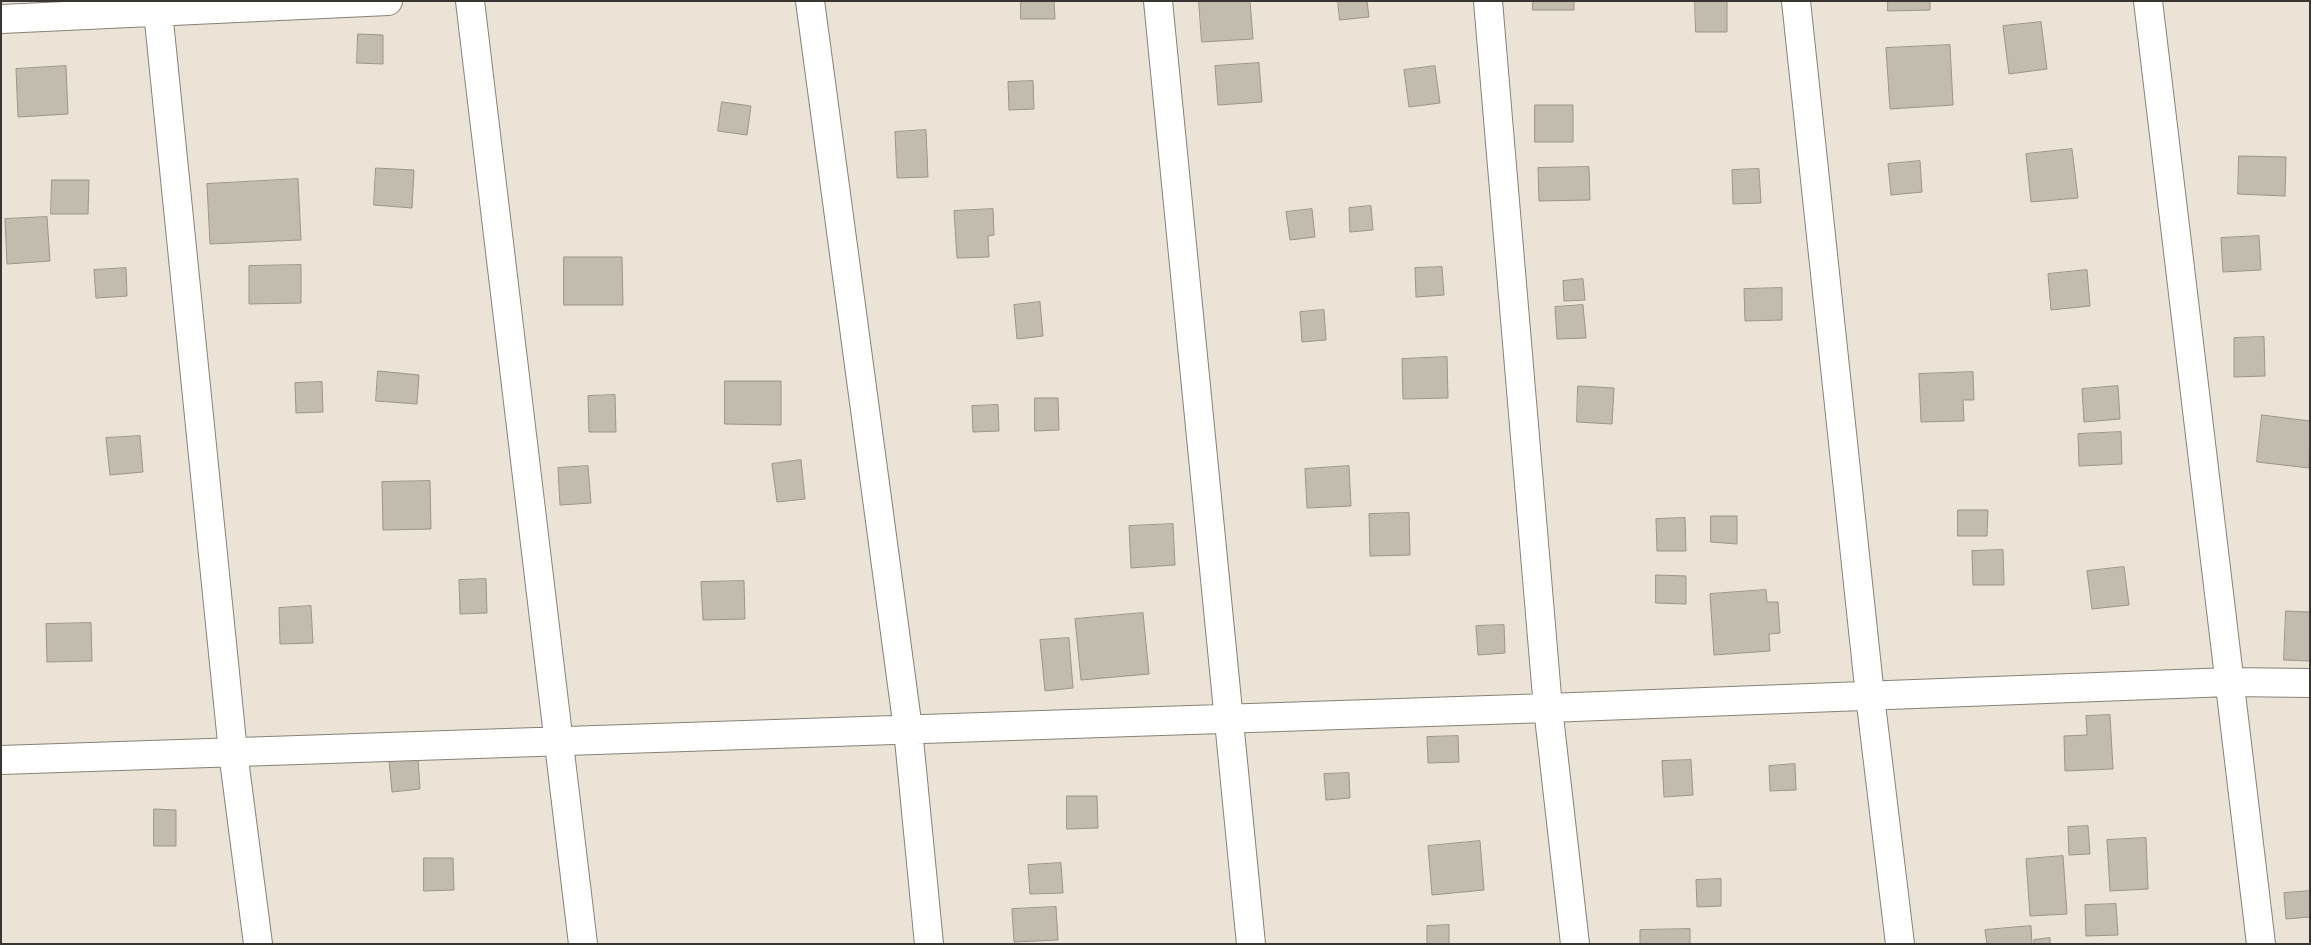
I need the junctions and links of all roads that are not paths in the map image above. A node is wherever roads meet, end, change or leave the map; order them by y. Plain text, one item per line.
1 (388, 1) edge
2 (470, 1) edge
3 (810, 1) edge
4 (1158, 1) edge
5 (1488, 1) edge
6 (1796, 1) edge
7 (2148, 1) edge
8 (157, 7) edge
9 (1, 19) edge
10 (2230, 682) junction
11 (2310, 683) edge
12 (1870, 696) junction
13 (1548, 708) junction
14 (1229, 718) junction
15 (908, 729) junction
16 (559, 741) junction
17 (233, 752) junction
18 (1, 760) edge
19 (258, 944) edge
20 (583, 944) edge
21 (929, 944) edge
22 (1251, 944) edge
23 (1575, 944) edge
24 (1900, 944) edge
25 (2261, 944) edge

1 - 8 street
2 - 16 street
3 - 15 street
4 - 14 street
5 - 13 street
6 - 12 street
7 - 10 street
8 - 9 street
8 - 17 street
10 - 11 street
10 - 12 street
10 - 25 street
12 - 13 street
12 - 24 street
13 - 14 street
13 - 23 street
14 - 15 street
14 - 22 street
15 - 16 street
15 - 21 street
16 - 17 street
16 - 20 street
17 - 18 street
17 - 19 street

